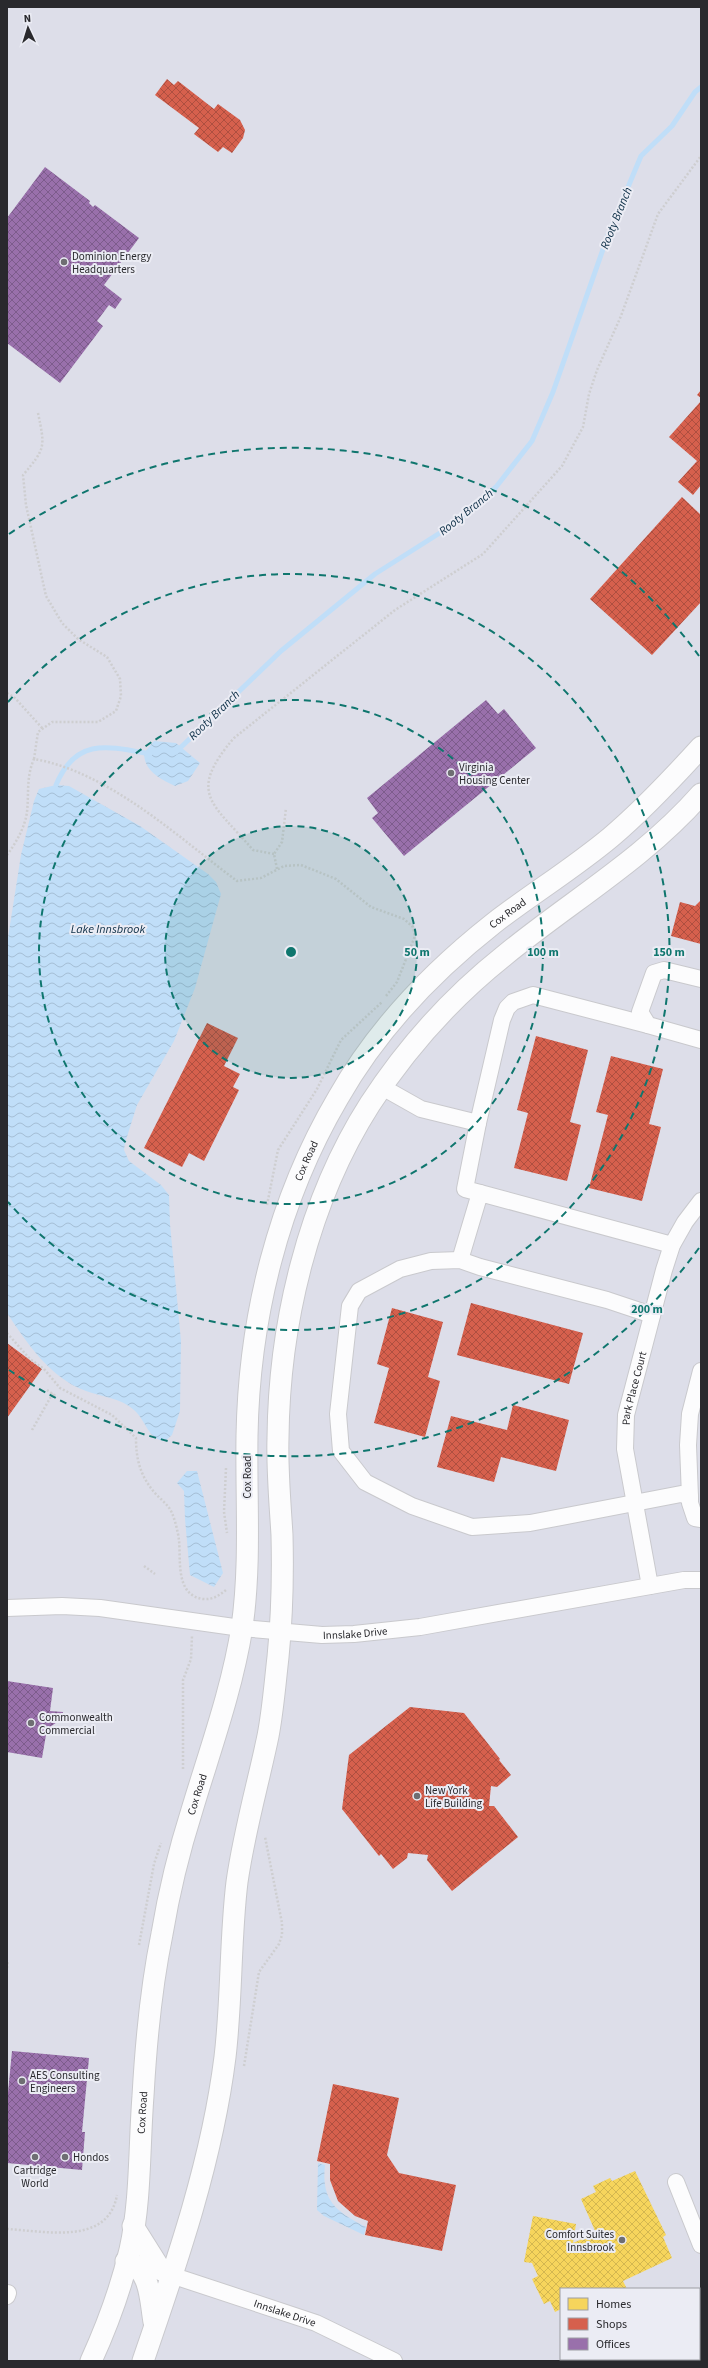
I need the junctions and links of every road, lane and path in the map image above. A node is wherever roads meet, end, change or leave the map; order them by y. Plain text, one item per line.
1 (701, 156) edge
2 (38, 413) dead end
3 (7, 693) edge
4 (42, 729) junction
5 (701, 747) edge
6 (34, 759) junction
7 (701, 794) edge
8 (286, 808) dead end
9 (274, 854) junction
10 (7, 855) edge
11 (277, 869) junction
12 (701, 979) edge
13 (648, 1025) junction
14 (701, 1040) edge
15 (382, 1087) junction
16 (478, 1123) junction
17 (480, 1193) junction
18 (701, 1201) edge
19 (265, 1212) dead end
20 (672, 1244) junction
21 (460, 1260) junction
22 (652, 1315) junction
23 (7, 1333) edge
24 (701, 1371) edge
25 (47, 1390) dead end
26 (53, 1393) junction
27 (57, 1397) dead end
28 (32, 1430) dead end
29 (227, 1465) dead end
30 (690, 1497) junction
31 (635, 1503) junction
32 (701, 1519) edge
33 (228, 1535) dead end
34 (144, 1566) dead end
35 (155, 1574) dead end
36 (701, 1580) edge
37 (650, 1586) junction
38 (229, 1587) dead end
39 (7, 1608) edge
40 (242, 1628) junction
41 (280, 1631) junction
42 (265, 1833) dead end
43 (8, 1960) dead end
44 (7, 1968) edge
45 (243, 2071) dead end
46 (676, 2182) dead end
47 (133, 2226) junction
48 (701, 2245) edge
49 (126, 2261) junction
50 (171, 2275) junction
51 (155, 2326) junction
52 (91, 2361) edge
53 (143, 2361) edge
54 (394, 2361) edge

1 - 9 path
2 - 4 path
3 - 4 path
4 - 6 path
5 - 40 main road, Cox Road
6 - 10 path
6 - 11 path
7 - 15 main road
8 - 9 path
9 - 11 path
11 - 19 path
12 - 13 street
13 - 14 street
13 - 16 street
15 - 16 street
15 - 41 main road
16 - 17 street
17 - 20 street
17 - 21 street
18 - 20 street, Park Place Court
20 - 22 street, Park Place Court
21 - 22 street
21 - 31 street
22 - 31 street, Park Place Court
23 - 38 path
24 - 30 street
25 - 26 path
26 - 27 path
26 - 28 path
29 - 33 path
30 - 31 street
30 - 32 street
31 - 37 street, Park Place Court
34 - 35 path
36 - 37 street, Innslake Drive
37 - 41 street, Innslake Drive
39 - 40 street, Innslake Drive
40 - 41 street, Innslake Drive
40 - 47 main road, Cox Road
41 - 50 main road
42 - 45 path
43 - 44 path
46 - 48 street
47 - 49 main road, Cox Road
47 - 50 main road
49 - 51 main road
49 - 52 main road, Cox Road
50 - 51 main road
50 - 54 street, Innslake Drive
51 - 53 main road

